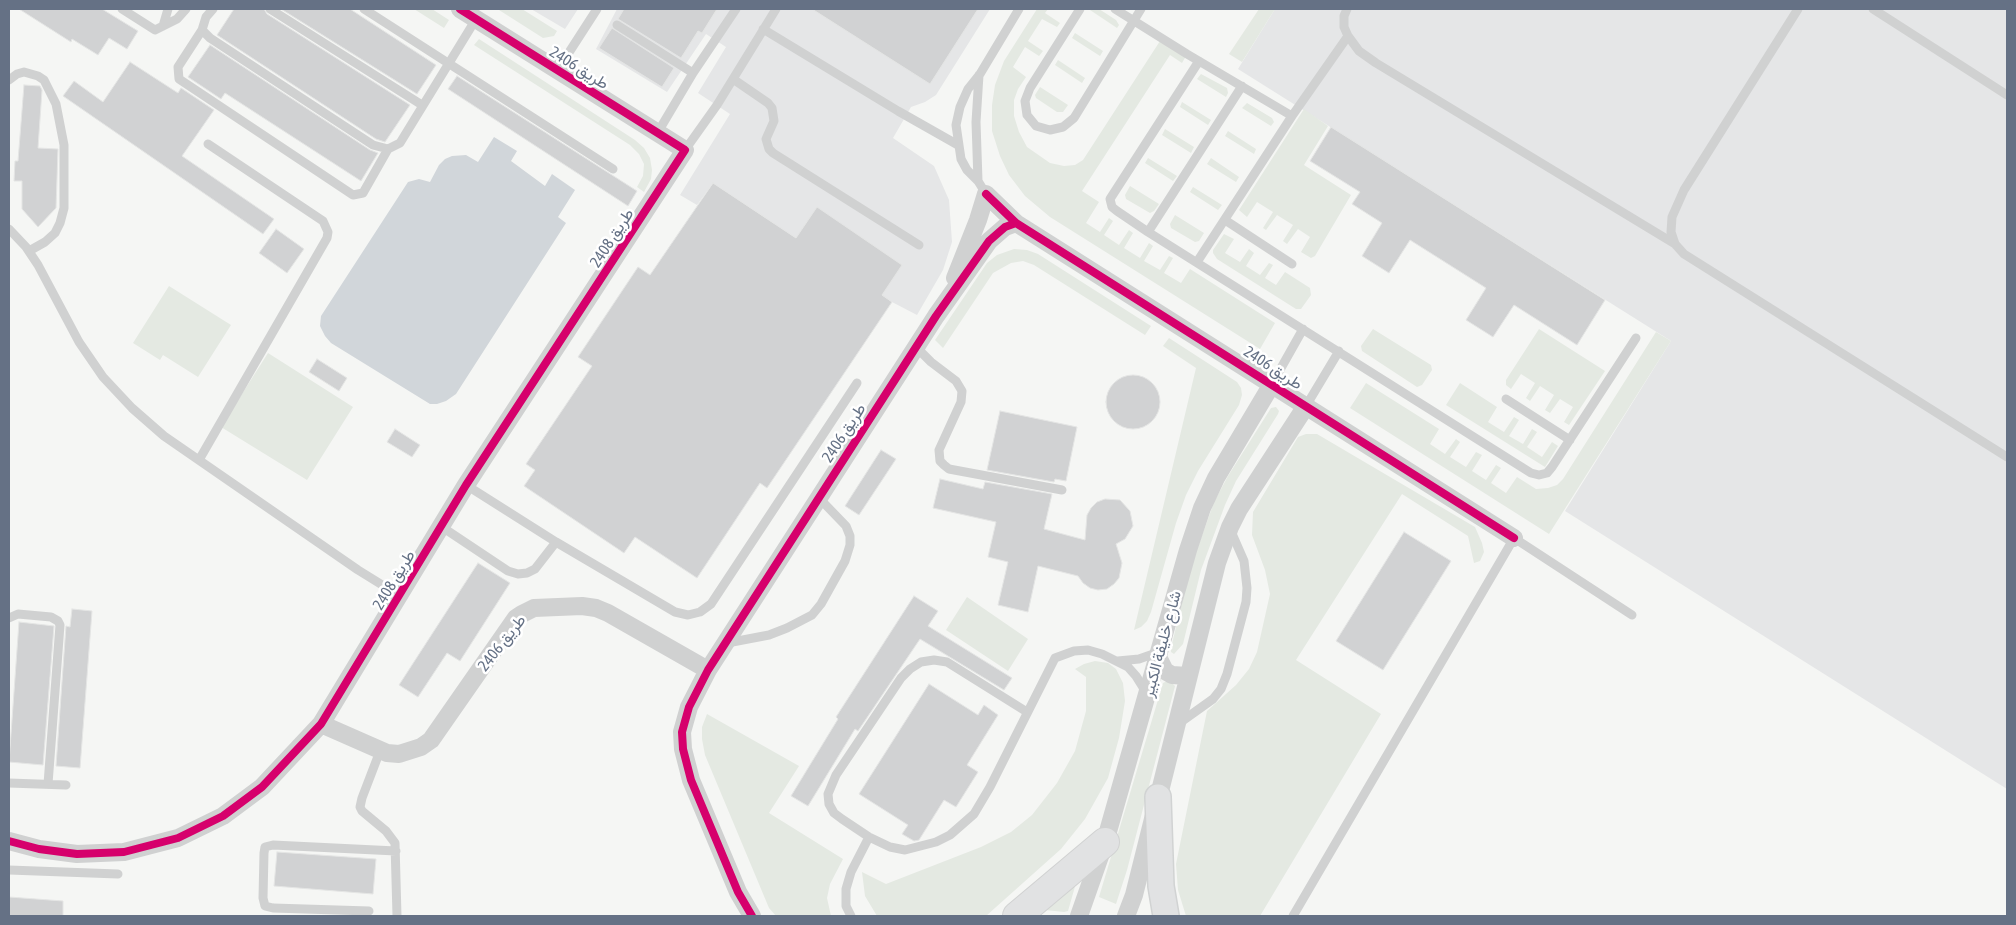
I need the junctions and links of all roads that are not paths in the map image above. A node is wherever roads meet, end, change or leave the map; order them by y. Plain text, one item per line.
1 (122, 9) edge
2 (168, 9) edge
3 (186, 9) edge
4 (213, 9) edge
5 (270, 9) edge
6 (364, 9) edge
7 (460, 9) edge
8 (597, 9) edge
9 (736, 9) edge
10 (776, 9) edge
11 (1019, 9) edge
12 (1080, 9) edge
13 (1115, 9) edge
14 (1142, 9) edge
15 (1347, 9) edge
16 (1798, 9) edge
17 (1873, 9) edge
18 (476, 19) junction
19 (1134, 21) junction
20 (617, 25) dead end
21 (162, 26) junction
22 (763, 29) junction
23 (202, 30) junction
24 (1348, 36) junction
25 (1199, 61) junction
26 (449, 64) junction
27 (557, 71) junction
28 (693, 73) junction
29 (980, 74) junction
30 (733, 79) junction
31 (9, 80) edge
32 (1242, 86) junction
33 (2007, 95) edge
34 (422, 105) junction
35 (1292, 116) junction
36 (658, 132) junction
37 (208, 144) dead end
38 (958, 145) junction
39 (388, 149) junction
40 (685, 150) junction
41 (613, 170) dead end
42 (982, 187) junction
43 (1225, 220) junction
44 (1016, 223) junction
45 (9, 229) edge
46 (1148, 232) junction
47 (1675, 244) junction
48 (920, 245) dead end
49 (29, 251) junction
50 (1197, 262) junction
51 (1292, 264) dead end
52 (936, 316) junction
53 (1303, 329) junction
54 (1636, 338) dead end
55 (916, 347) junction
56 (1339, 352) junction
57 (856, 383) dead end
58 (1272, 384) junction
59 (1506, 399) dead end
60 (1306, 406) junction
61 (1570, 440) junction
62 (2007, 457) edge
63 (199, 460) junction
64 (466, 485) junction
65 (1062, 490) dead end
66 (819, 498) junction
67 (442, 527) junction
68 (1230, 527) junction
69 (1514, 538) junction
70 (556, 542) junction
71 (400, 596) junction
72 (1632, 615) dead end
73 (9, 618) edge
74 (724, 644) junction
75 (1159, 654) junction
76 (1118, 661) junction
77 (708, 670) junction
78 (1188, 676) junction
79 (1148, 697) junction
80 (1027, 712) junction
81 (321, 724) junction
82 (1176, 726) junction
83 (380, 751) junction
84 (9, 784) edge
85 (48, 784) junction
86 (66, 785) dead end
87 (1158, 797) junction
88 (869, 837) junction
89 (9, 841) edge
90 (1105, 842) junction
91 (39, 849) junction
92 (396, 851) junction
93 (9, 854) edge
94 (9, 870) edge
95 (118, 874) dead end
96 (738, 892) junction
97 (369, 911) dead end
98 (397, 916) edge
99 (738, 916) edge
100 (752, 916) edge
101 (851, 916) edge
102 (1017, 916) edge
103 (1079, 916) edge
104 (1126, 916) edge
105 (1166, 916) edge
106 (1293, 916) edge

1 - 21 lane
2 - 21 lane
3 - 21 lane
4 - 23 lane
5 - 34 lane
6 - 26 lane
7 - 18 street, طريق 2406
8 - 27 lane
9 - 28 lane
10 - 22 lane
11 - 29 lane
12 - 19 lane
13 - 19 lane
14 - 19 lane
15 - 24 lane
16 - 47 lane
17 - 33 lane
18 - 26 lane
18 - 27 street, طريق 2406
19 - 25 lane
20 - 28 lane
22 - 30 lane
22 - 38 lane
23 - 39 lane
23 - 39 lane
24 - 35 lane
24 - 47 lane
25 - 32 lane
25 - 46 lane
26 - 34 lane
26 - 41 lane
27 - 36 street, طريق 2406
28 - 36 lane
29 - 38 lane
29 - 42 lane
30 - 40 lane
30 - 48 lane
31 - 49 lane
32 - 35 lane
32 - 46 lane
34 - 39 lane
35 - 43 lane
36 - 40 street, طريق 2406
37 - 63 lane
38 - 42 lane
40 - 64 street, طريق 2408
42 - 44 street, طريق 2406
42 - 52 street, طريق 2406
43 - 50 lane
43 - 51 lane
44 - 52 street, طريق 2406
44 - 58 street, طريق 2406
45 - 49 lane
46 - 50 lane
47 - 62 lane
49 - 63 lane
50 - 53 lane
52 - 55 street, طريق 2406
53 - 56 lane
53 - 58 lane
54 - 61 lane
55 - 65 lane
55 - 66 street, طريق 2406
56 - 60 lane
56 - 61 lane
57 - 70 lane
58 - 60 street, طريق 2406
58 - 75 street, شارع خليفة الكبير
59 - 61 lane
60 - 68 street, شارع خليفة الكبير
60 - 69 street, طريق 2406
63 - 71 lane
64 - 67 street, طريق 2408
64 - 70 lane
66 - 74 street, طريق 2406
66 - 74 lane
67 - 70 lane
67 - 71 street, طريق 2408
68 - 78 street, شارع خليفة الكبير
68 - 82 lane
69 - 72 lane
69 - 106 lane
71 - 81 street, طريق 2408
73 - 85 lane
74 - 77 street, طريق 2406
75 - 76 lane
75 - 78 street
75 - 79 street, شارع خليفة الكبير
76 - 79 lane
76 - 80 lane
77 - 83 street, طريق 2406
77 - 96 street
78 - 82 street, شارع خليفة الكبير
79 - 90 street, شارع خليفة الكبير
80 - 88 lane
80 - 88 lane
81 - 83 street, طريق 2406
81 - 91 street, طريق 2408
82 - 87 street, شارع خليفة الكبير
83 - 92 lane
84 - 85 lane
85 - 86 lane
87 - 104 street, شارع خليفة الكبير
87 - 105 main road
88 - 101 lane
89 - 91 street, طريق 2408
90 - 102 main road
90 - 103 street, شارع خليفة الكبير
91 - 93 street, طريق 2408
92 - 97 lane
92 - 98 lane
94 - 95 lane
96 - 99 street
96 - 100 street

